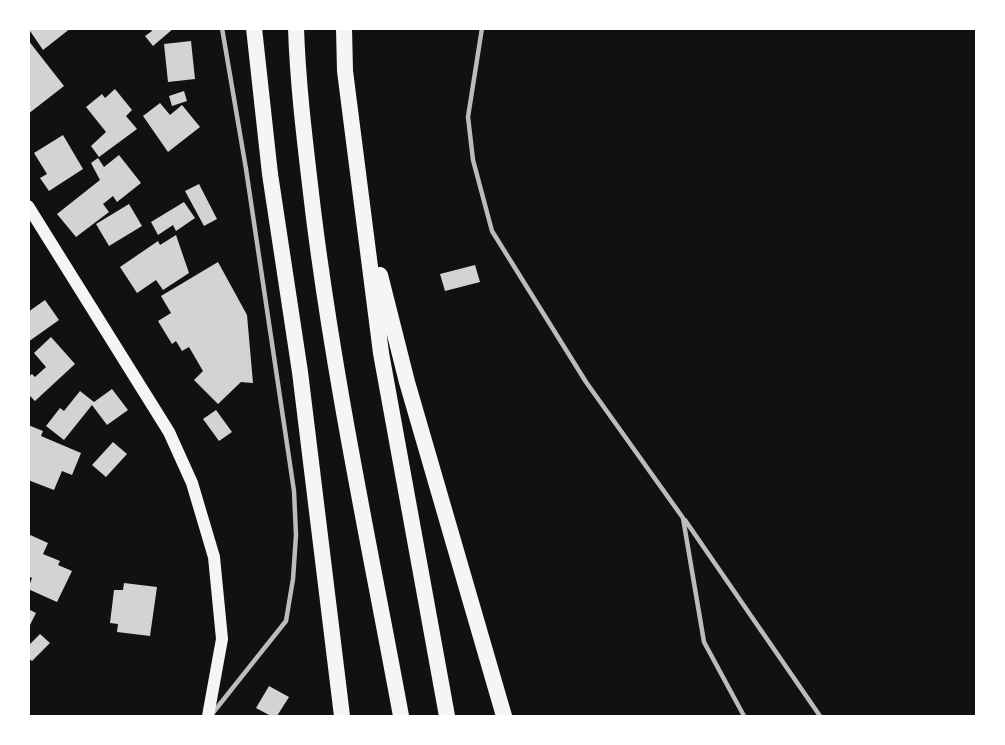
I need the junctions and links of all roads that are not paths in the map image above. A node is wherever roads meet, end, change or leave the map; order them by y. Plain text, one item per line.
1 (222, 28) edge
2 (254, 28) edge
3 (296, 28) edge
4 (344, 28) edge
5 (482, 28) edge
6 (28, 206) edge
7 (363, 207) junction
8 (683, 518) junction
9 (209, 717) edge
10 (342, 717) edge
11 (401, 717) edge
12 (447, 717) edge
13 (504, 717) edge
14 (744, 717) edge
15 (820, 717) edge

1 - 9 lane
2 - 10 highway
3 - 11 highway
4 - 7 highway
5 - 8 lane
6 - 9 main road
7 - 12 highway
7 - 13 highway
8 - 14 lane
8 - 15 lane

